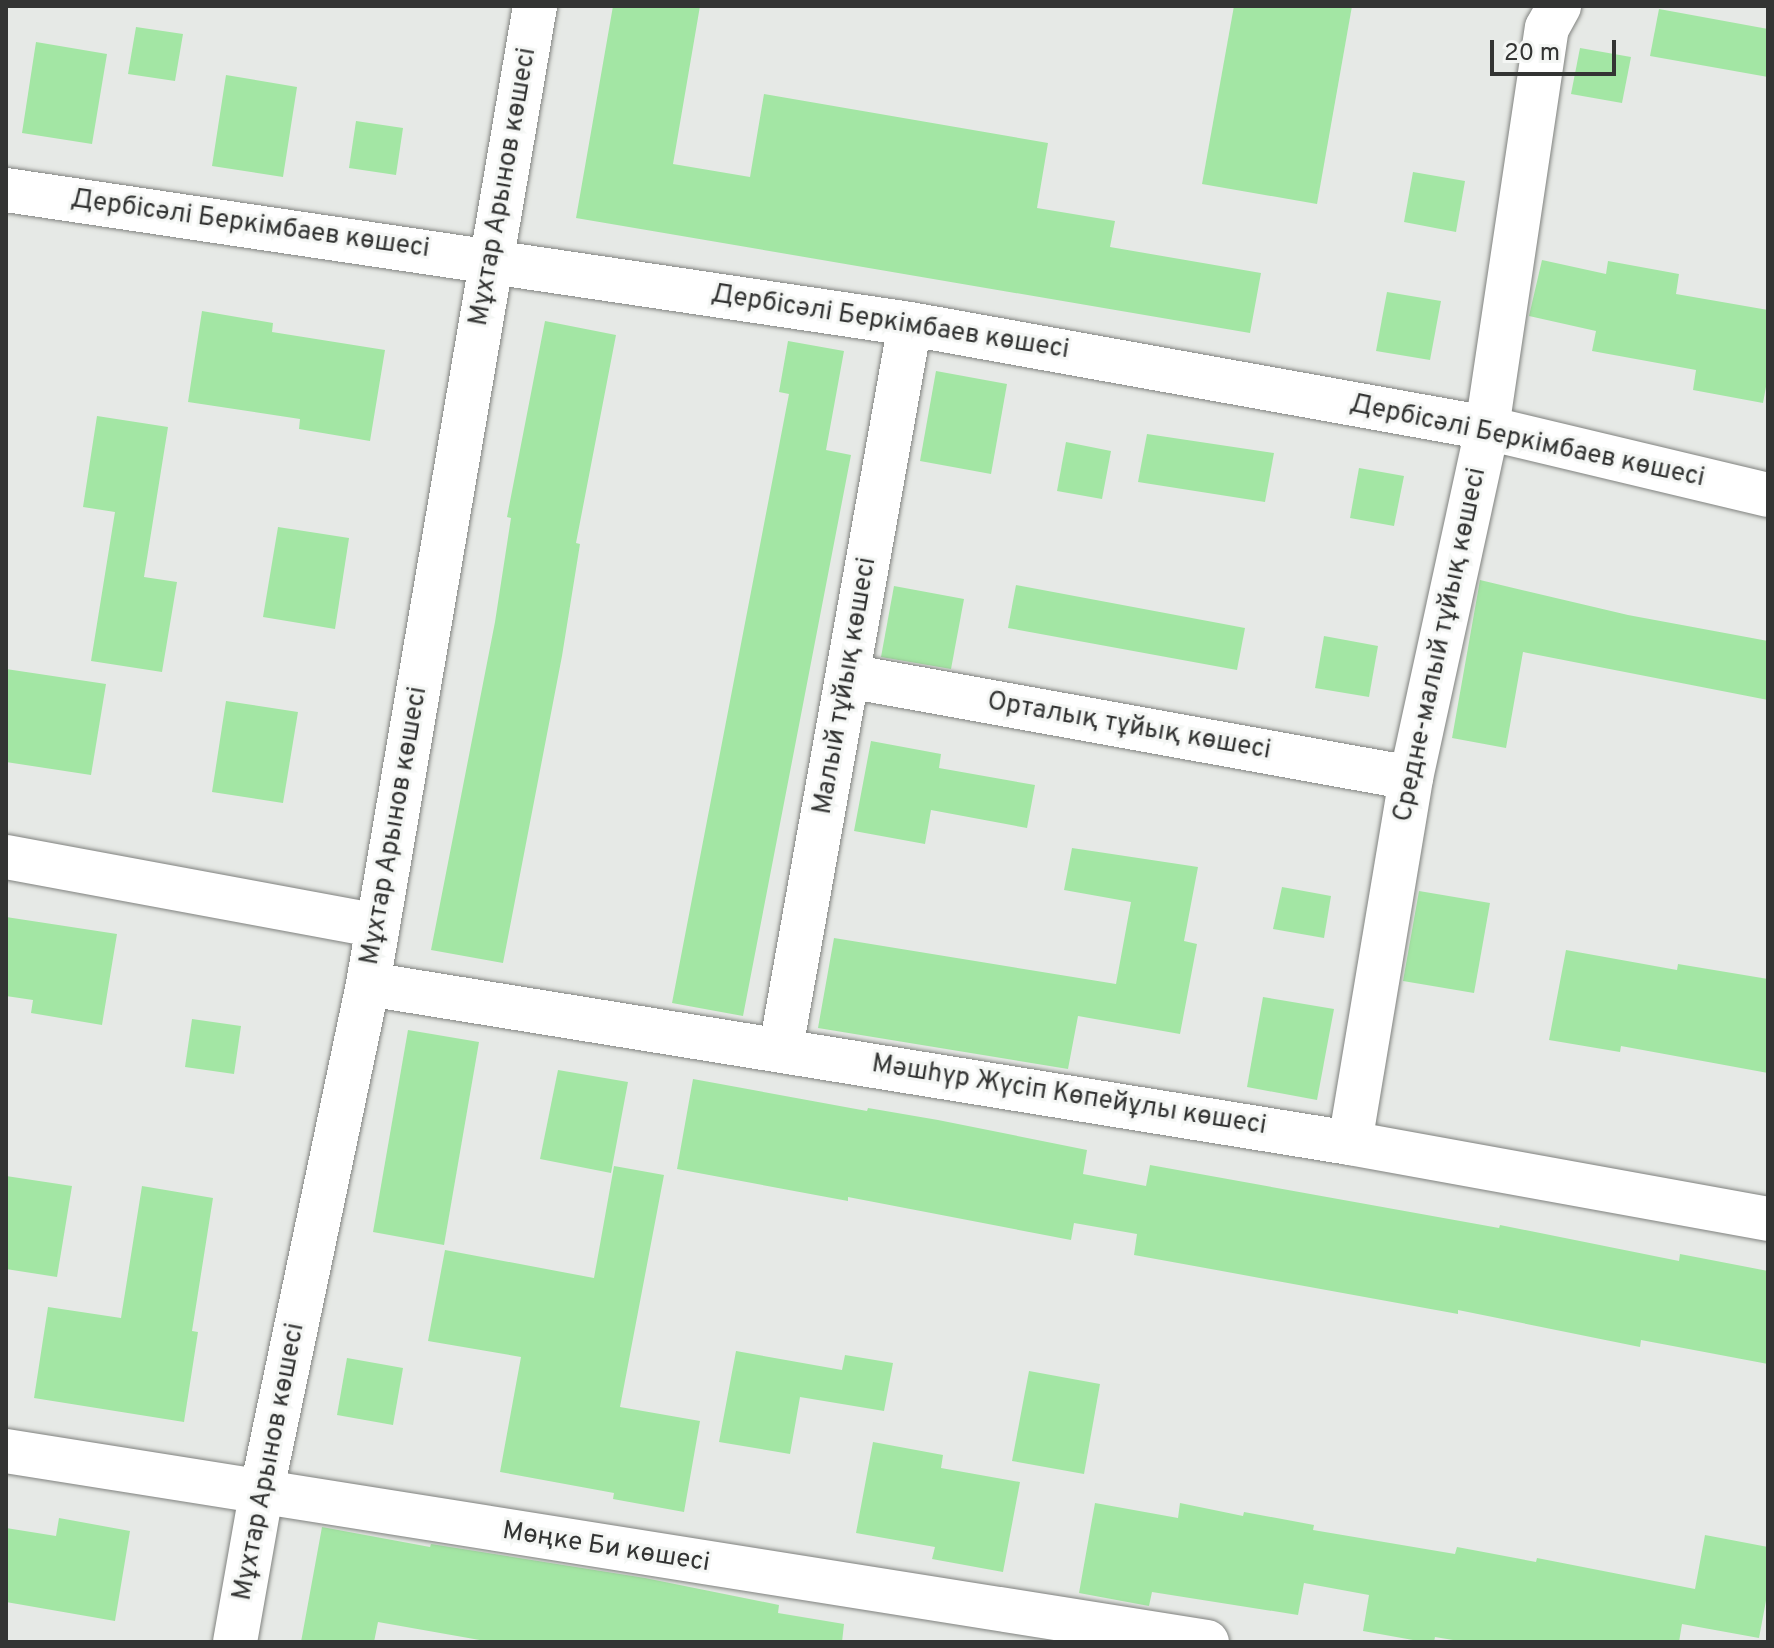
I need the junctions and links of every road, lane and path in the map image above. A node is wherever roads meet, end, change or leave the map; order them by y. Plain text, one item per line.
1 (535, 6) edge
2 (1559, 6) edge
3 (6, 190) edge
4 (493, 259) junction
5 (910, 324) junction
6 (1487, 428) junction
7 (1768, 495) edge
8 (848, 676) junction
9 (1411, 778) junction
10 (6, 857) edge
11 (378, 926) junction
12 (368, 984) junction
13 (781, 1048) junction
14 (1350, 1143) junction
15 (1768, 1219) edge
16 (6, 1451) edge
17 (261, 1494) junction
18 (235, 1642) edge
19 (1207, 1642) edge

1 - 4 street, Мұхтар Арынов көшесі
2 - 6 street, Средне-малый тұйық көшесі
3 - 4 street, Дербісәлі Беркімбаев көшесі
4 - 5 street, Дербісәлі Беркімбаев көшесі
4 - 11 street, Мұхтар Арынов көшесі
5 - 6 street, Дербісәлі Беркімбаев көшесі
5 - 8 street, Малый тұйық көшесі
6 - 7 street, Дербісәлі Беркімбаев көшесі
6 - 9 street, Средне-малый тұйық көшесі
8 - 9 street, Орталық тұйық көшесі
8 - 13 street, Малый тұйық көшесі
9 - 14 street, Средне-малый тұйық көшесі
10 - 11 street
11 - 12 street, Мұхтар Арынов көшесі
12 - 13 street, Мәшһүр Жүсіп Көпейұлы көшесі
12 - 17 street, Мұхтар Арынов көшесі
13 - 14 street, Мәшһүр Жүсіп Көпейұлы көшесі
14 - 15 street, Мәшһүр Жүсіп Көпейұлы көшесі
16 - 17 street, Мөңке Би көшесі
17 - 18 street, Мұхтар Арынов көшесі
17 - 19 street, Мөңке Би көшесі

